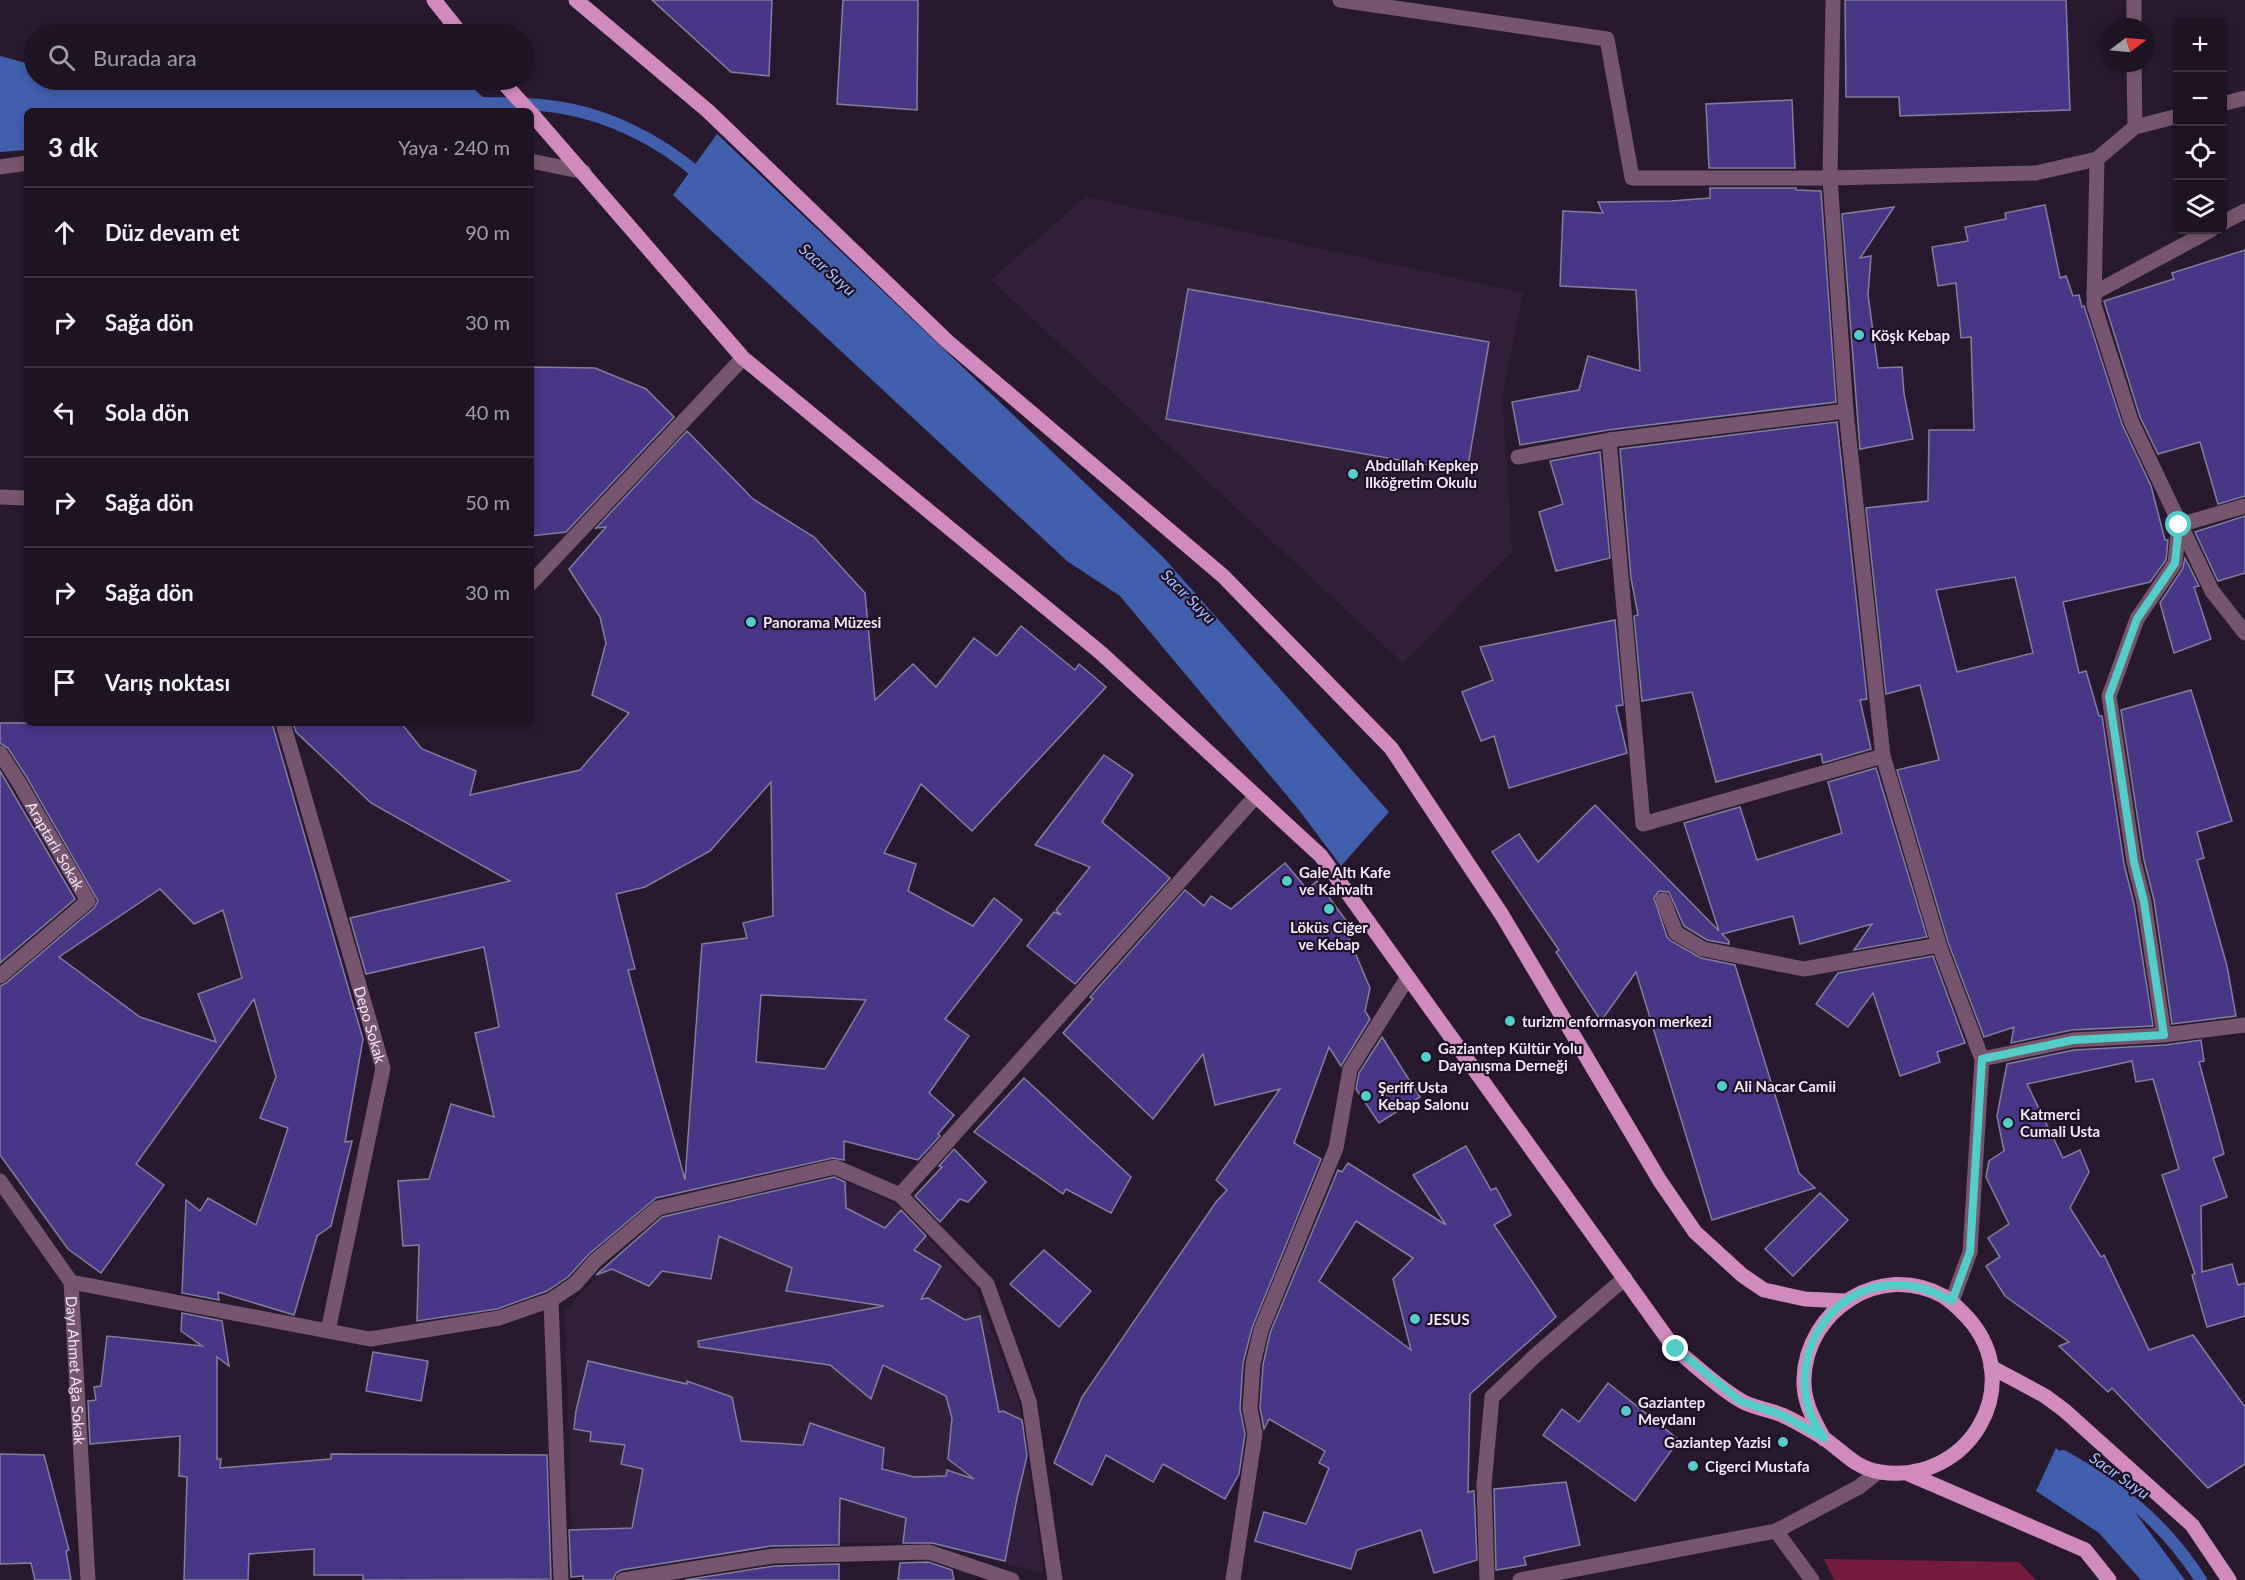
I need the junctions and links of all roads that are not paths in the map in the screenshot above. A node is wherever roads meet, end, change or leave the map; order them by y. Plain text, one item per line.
1 (434, 0) edge
2 (576, 0) edge
3 (1340, 0) edge
4 (1833, 0) edge
5 (2134, 0) edge
6 (2134, 18) edge
7 (453, 24) edge
8 (2134, 72) edge
9 (510, 90) edge
10 (2245, 98) edge
11 (2227, 103) edge
12 (526, 108) edge
13 (534, 116) edge
14 (2173, 117) edge
15 (2135, 127) junction
16 (2097, 159) junction
17 (534, 161) edge
18 (24, 163) edge
19 (0, 167) edge
20 (584, 172) junction
21 (1830, 178) junction
22 (2245, 211) edge
23 (2227, 221) edge
24 (2204, 234) edge
25 (2094, 293) junction
26 (743, 358) junction
27 (1846, 411) junction
28 (1609, 440) junction
29 (1518, 457) dead end
30 (0, 497) edge
31 (24, 498) edge
32 (2245, 506) edge
33 (2179, 525) junction
34 (534, 581) edge
35 (2245, 633) edge
36 (284, 726) edge
37 (0, 753) edge
38 (1883, 756) junction
39 (1256, 796) junction
40 (1663, 900) dead end
41 (1939, 945) junction
42 (0, 976) edge
43 (1408, 977) junction
44 (2245, 1025) edge
45 (2164, 1035) junction
46 (1982, 1059) junction
47 (0, 1181) edge
48 (900, 1195) junction
49 (1625, 1278) junction
50 (71, 1282) junction
51 (551, 1300) junction
52 (1845, 1301) junction
53 (1952, 1301) junction
54 (328, 1331) junction
55 (1991, 1367) junction
56 (1824, 1438) junction
57 (1878, 1472) junction
58 (1909, 1474) junction
59 (1776, 1531) junction
60 (88, 1580) edge
61 (561, 1580) edge
62 (623, 1580) edge
63 (1012, 1580) edge
64 (1054, 1580) edge
65 (1233, 1580) edge
66 (1487, 1580) edge
67 (1520, 1580) edge
68 (1812, 1580) edge
69 (2109, 1580) edge
70 (2229, 1580) edge

1 - 7 main road
2 - 52 main road
3 - 21 street
4 - 21 street
5 - 6 street
8 - 15 street
9 - 12 main road
10 - 11 street
13 - 20 main road
14 - 15 street
15 - 16 street
16 - 21 street
16 - 25 street
17 - 20 street
18 - 19 street
20 - 26 main road
21 - 27 street
22 - 23 street
24 - 25 street
25 - 33 street
26 - 34 street
26 - 39 main road
27 - 28 street
27 - 38 street
28 - 29 street
28 - 38 street
30 - 31 street
32 - 33 street
33 - 35 street
33 - 45 street
36 - 54 street, Depo Sokak
37 - 42 street, Araptarlı Sokak
38 - 41 street
39 - 43 main road
39 - 48 street
40 - 41 street
41 - 46 street
43 - 49 main road
43 - 65 street
44 - 45 street
45 - 46 street
46 - 53 street
47 - 50 street, Dayı Ahmet Ağa Sokak
48 - 51 street
48 - 64 street
49 - 56 main road
49 - 66 street
50 - 54 street
50 - 60 street, Dayı Ahmet Ağa Sokak
51 - 54 street
51 - 61 street
52 - 53 main road
52 - 56 main road
53 - 55 main road
55 - 58 main road
55 - 70 main road
56 - 57 main road
57 - 58 main road
57 - 59 street
58 - 69 main road
59 - 67 street
59 - 68 street
62 - 63 street

